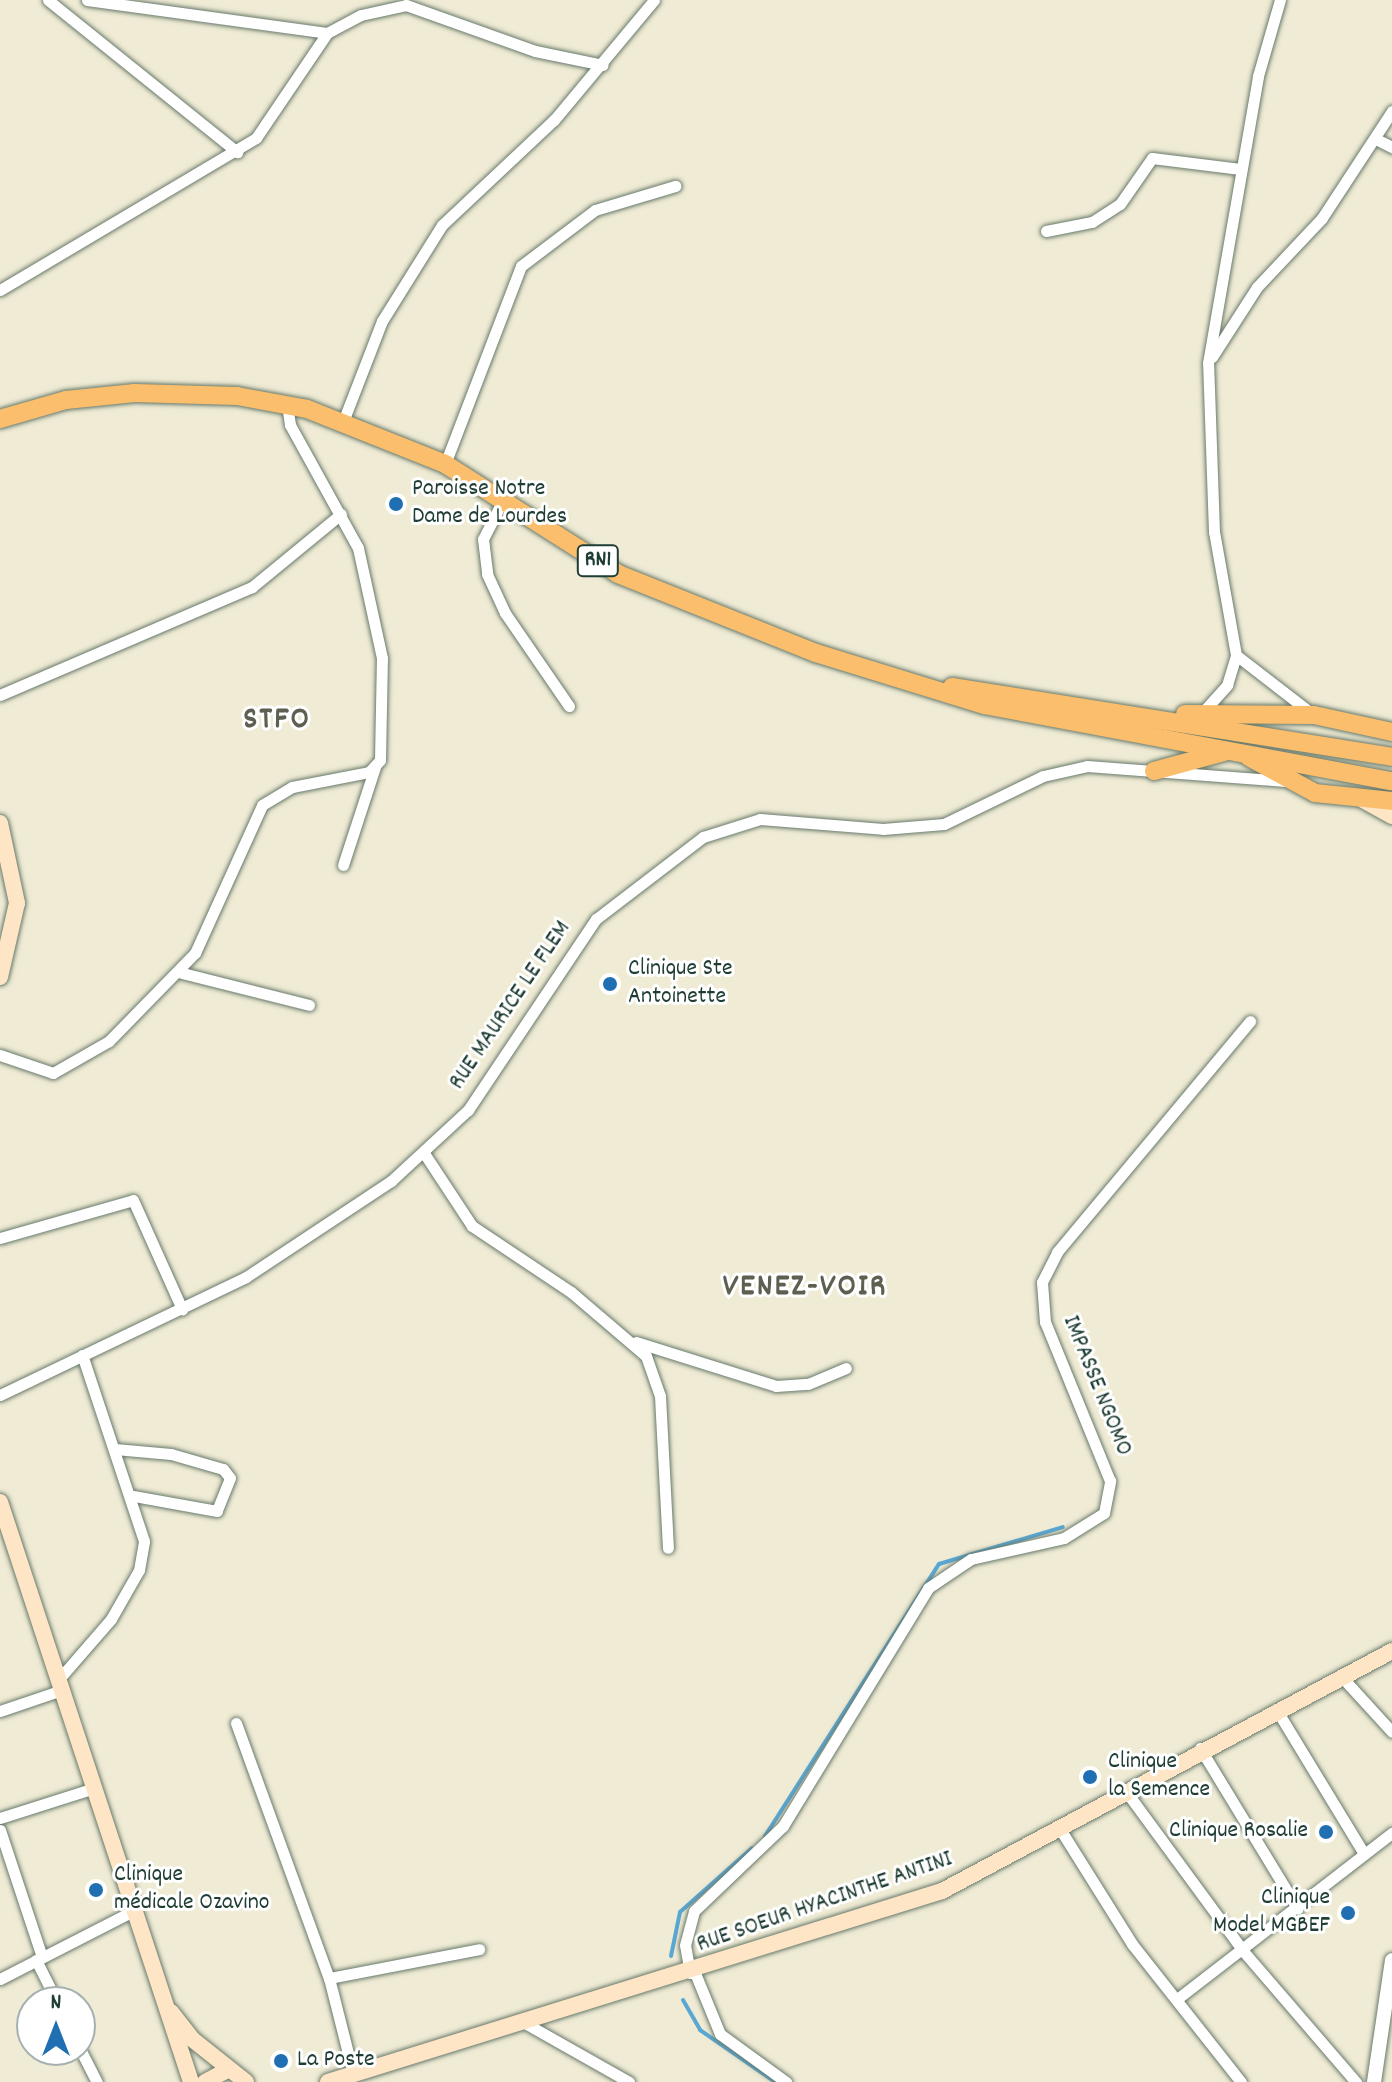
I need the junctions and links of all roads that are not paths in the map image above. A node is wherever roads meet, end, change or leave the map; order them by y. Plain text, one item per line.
1 (48, 0) edge
2 (87, 0) edge
3 (654, 0) edge
4 (1280, 0) edge
5 (407, 3) edge
6 (327, 33) junction
7 (603, 65) junction
8 (1392, 111) edge
9 (1378, 140) junction
10 (1392, 147) edge
11 (237, 152) junction
12 (1240, 169) junction
13 (675, 186) dead end
14 (1046, 231) dead end
15 (0, 290) edge
16 (1208, 363) junction
17 (287, 404) junction
18 (0, 419) edge
19 (344, 419) junction
20 (445, 464) junction
21 (504, 498) junction
22 (341, 514) junction
23 (1236, 655) junction
24 (925, 685) junction
25 (0, 695) edge
26 (569, 706) dead end
27 (1202, 713) junction
28 (1292, 713) junction
29 (1314, 715) junction
30 (1145, 717) junction
31 (1392, 732) edge
32 (1264, 733) junction
33 (1239, 750) junction
34 (1392, 757) edge
35 (375, 767) junction
36 (1154, 771) junction
37 (1285, 781) junction
38 (1392, 781) edge
39 (1362, 800) junction
40 (1392, 801) edge
41 (1392, 816) edge
42 (0, 823) edge
43 (343, 865) dead end
44 (182, 973) junction
45 (0, 977) edge
46 (309, 1005) dead end
47 (1250, 1021) dead end
48 (0, 1055) edge
49 (424, 1153) junction
50 (0, 1238) edge
51 (182, 1309) junction
52 (635, 1342) junction
53 (82, 1355) junction
54 (846, 1368) dead end
55 (0, 1395) edge
56 (115, 1449) junction
57 (134, 1496) junction
58 (0, 1502) edge
59 (668, 1548) dead end
60 (1392, 1651) edge
61 (1339, 1675) junction
62 (60, 1684) junction
63 (1276, 1709) junction
64 (0, 1711) edge
65 (236, 1723) dead end
66 (1392, 1732) edge
67 (1200, 1748) junction
68 (94, 1788) junction
69 (1125, 1790) junction
70 (0, 1818) edge
71 (1060, 1829) junction
72 (0, 1830) edge
73 (1392, 1833) edge
74 (1363, 1852) junction
75 (1298, 1909) junction
76 (135, 1910) junction
77 (479, 1949) dead end
78 (1244, 1952) junction
79 (39, 1959) junction
80 (1392, 1960) edge
81 (693, 1973) junction
82 (329, 1978) junction
83 (0, 1979) edge
84 (50, 1986) edge
85 (1177, 1999) junction
86 (164, 2000) junction
87 (523, 2022) junction
88 (353, 2073) junction
89 (373, 2075) edge
90 (240, 2078) edge
91 (189, 2080) edge
92 (205, 2082) edge
93 (328, 2082) edge
94 (629, 2082) edge
95 (786, 2082) edge
96 (1241, 2082) edge
97 (1356, 2082) edge
98 (1374, 2082) edge

1 - 11 street
2 - 6 street
3 - 7 street
4 - 12 street
5 - 6 street
5 - 7 street
6 - 11 street
7 - 19 street
8 - 9 street
9 - 10 street
9 - 16 street
11 - 15 street
12 - 14 street
12 - 16 street
13 - 20 street
16 - 23 street
17 - 18 main road, RN1
17 - 19 main road, RN1
17 - 22 street
19 - 20 main road, RN1
20 - 21 main road, RN1
21 - 24 main road, RN1
21 - 26 street
22 - 25 street
22 - 35 street
23 - 27 street
23 - 29 street
24 - 30 main road, RN1
24 - 33 main road, RN1
27 - 28 main road
27 - 30 main road
28 - 29 main road
28 - 32 main road
29 - 31 main road
30 - 32 main road, RN1
32 - 33 main road
32 - 34 main road, RN1
33 - 36 main road
33 - 37 main road
33 - 38 main road, RN1
35 - 43 street
35 - 44 street
36 - 37 street, RUE MAURICE LE FLEM
36 - 49 street, RUE MAURICE LE FLEM
37 - 39 main road
39 - 40 main road
39 - 41 main road
42 - 45 main road
44 - 46 street
44 - 48 street
47 - 81 street, IMPASSE NGOMO
49 - 51 street, RUE MAURICE LE FLEM
49 - 52 street
50 - 51 street
51 - 53 street, RUE MAURICE LE FLEM
52 - 54 street
52 - 59 street
53 - 55 street, RUE MAURICE LE FLEM
53 - 56 street
56 - 57 street
56 - 57 street
57 - 62 street
58 - 62 main road
60 - 61 main road, RUE SOEUR HYACINTHE ANTINI
61 - 63 main road, RUE SOEUR HYACINTHE ANTINI
61 - 66 street
62 - 64 street
62 - 68 main road
63 - 67 main road, RUE SOEUR HYACINTHE ANTINI
63 - 74 street
65 - 82 street
67 - 69 main road, RUE SOEUR HYACINTHE ANTINI
67 - 75 street
68 - 70 street
68 - 76 main road
69 - 71 main road, RUE SOEUR HYACINTHE ANTINI
69 - 78 street
71 - 81 main road, RUE SOEUR HYACINTHE ANTINI
71 - 85 street
72 - 79 street
73 - 74 street
74 - 75 street
75 - 78 street
76 - 79 street
76 - 86 main road
77 - 82 street
78 - 85 street
78 - 97 street
79 - 83 street
79 - 84 street
80 - 98 street
81 - 87 main road, RUE SOEUR HYACINTHE ANTINI
81 - 95 street, IMPASSE NGOMO
82 - 88 street
85 - 96 street
86 - 90 main road
86 - 91 main road
87 - 89 main road, RUE SOEUR HYACINTHE ANTINI
87 - 94 street
88 - 89 main road, RUE SOEUR HYACINTHE ANTINI
88 - 93 main road, RUE SOEUR HYACINTHE ANTINI
90 - 92 main road

